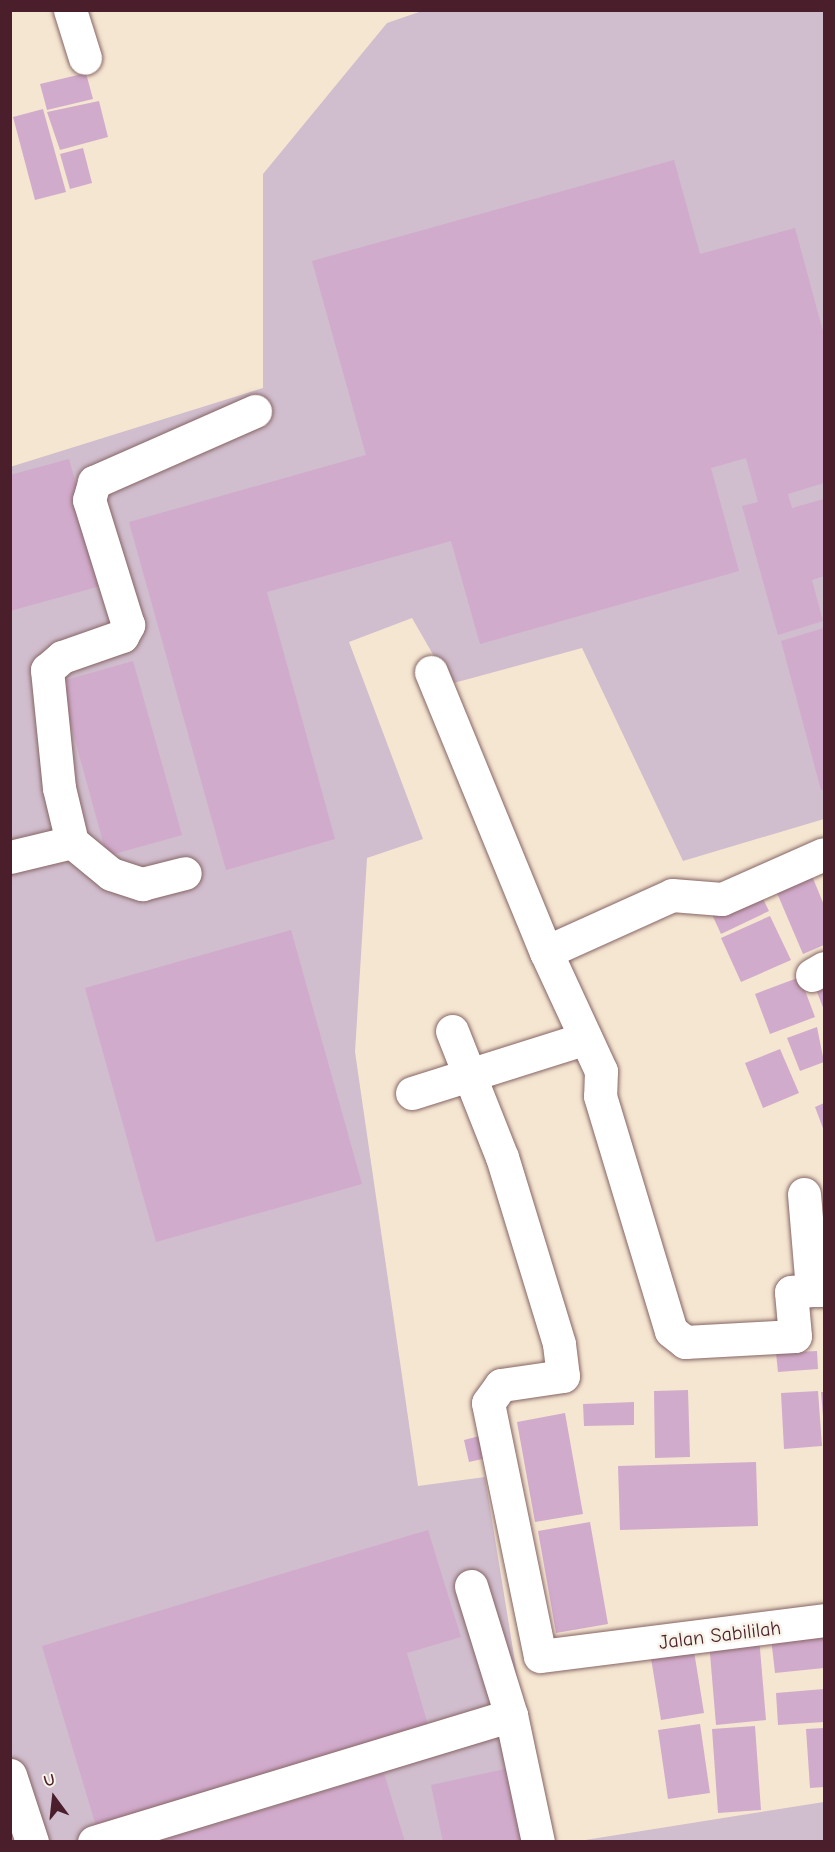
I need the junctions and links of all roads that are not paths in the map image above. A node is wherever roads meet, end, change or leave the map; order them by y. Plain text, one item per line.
1 (70, 10) edge
2 (85, 58) dead end
3 (255, 411) dead end
4 (431, 672) dead end
5 (72, 842) junction
6 (825, 854) edge
7 (10, 857) edge
8 (185, 873) dead end
9 (546, 952) junction
10 (452, 1032) dead end
11 (586, 1038) junction
12 (467, 1076) junction
13 (412, 1093) dead end
14 (804, 1194) dead end
15 (818, 1290) edge
16 (471, 1586) dead end
17 (825, 1620) edge
18 (511, 1715) junction
19 (10, 1775) edge
20 (32, 1842) edge
21 (94, 1842) edge
22 (538, 1842) edge

1 - 2 street
3 - 5 street
4 - 9 street
5 - 7 street
5 - 8 street
6 - 9 street
9 - 11 street
10 - 12 street
11 - 12 street
11 - 15 street
12 - 13 street
12 - 17 street, Jalan Sabililah
14 - 15 street
16 - 18 street
18 - 21 street
18 - 22 street
19 - 20 street

